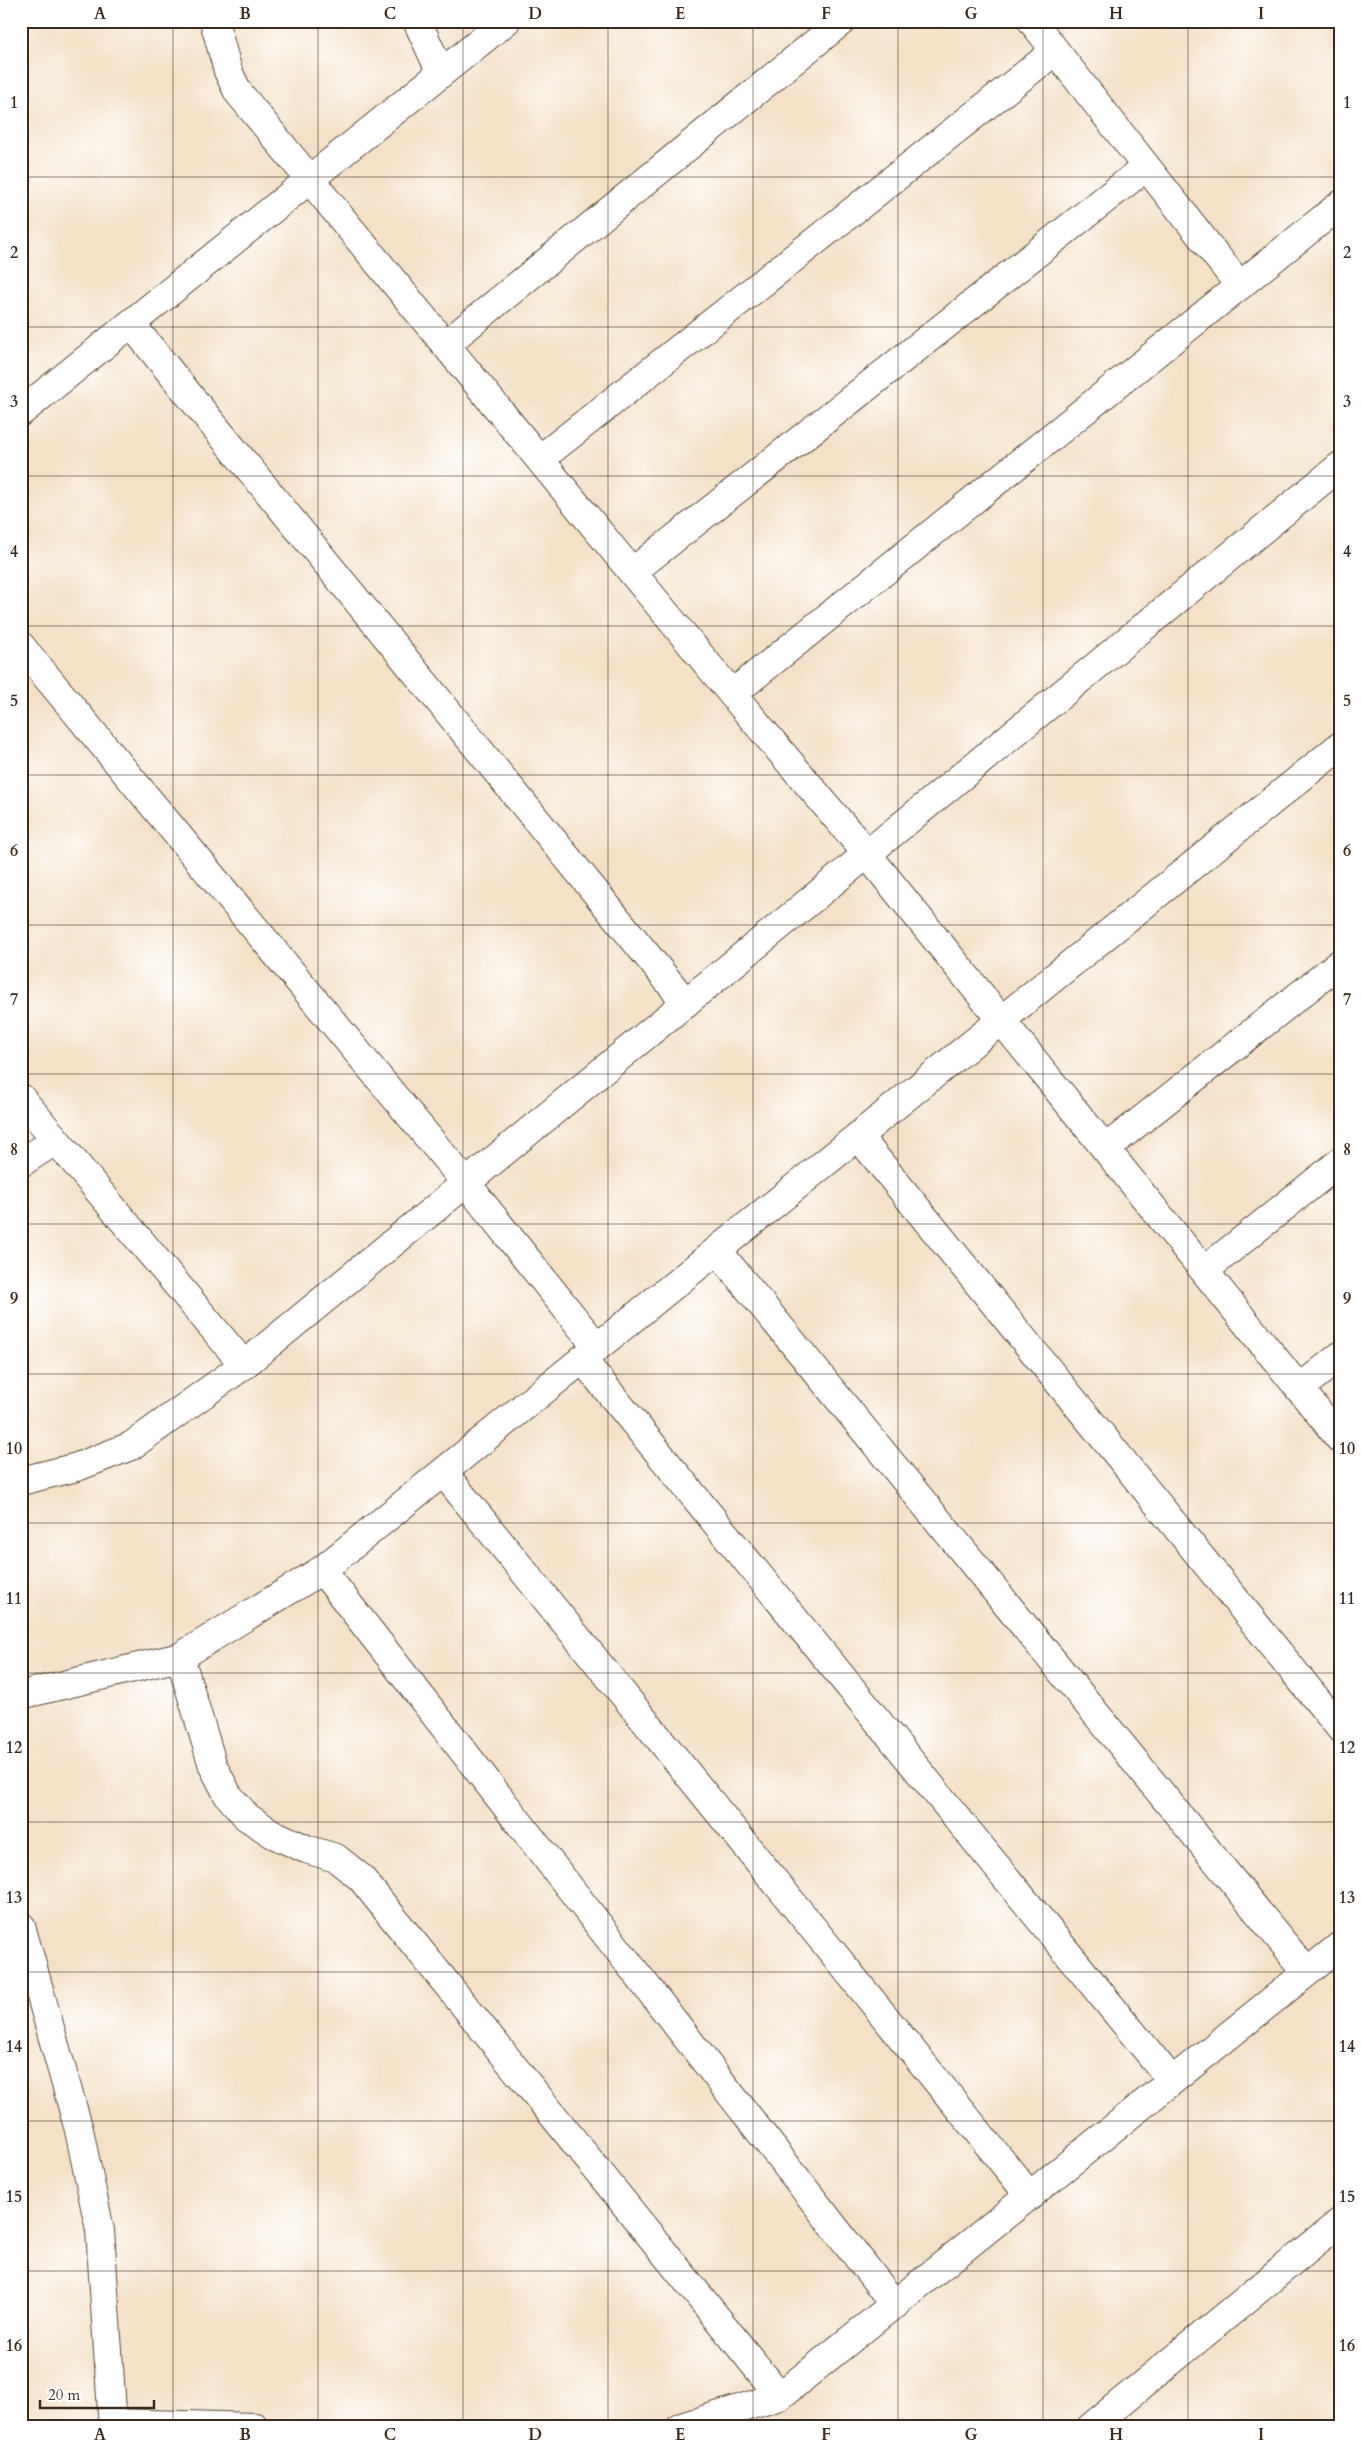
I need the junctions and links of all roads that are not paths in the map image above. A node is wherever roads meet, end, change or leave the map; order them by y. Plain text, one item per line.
1 (214, 21) edge
2 (417, 21) edge
3 (506, 21) edge
4 (842, 21) edge
5 (1032, 21) edge
6 (1055, 51) junction
7 (442, 73) junction
8 (1146, 167) junction
9 (310, 179) junction
10 (1340, 205) edge
11 (1240, 286) junction
12 (131, 324) junction
13 (446, 344) junction
14 (21, 412) edge
15 (540, 459) junction
16 (1340, 466) edge
17 (632, 572) junction
18 (21, 646) edge
19 (732, 694) junction
20 (1340, 746) edge
21 (867, 854) junction
22 (1340, 963) edge
23 (686, 1003) junction
24 (1000, 1021) junction
25 (21, 1098) edge
26 (858, 1136) junction
27 (56, 1140) junction
28 (1106, 1148) junction
29 (1340, 1162) edge
30 (21, 1164) edge
31 (466, 1183) junction
32 (717, 1250) junction
33 (1205, 1270) junction
34 (590, 1353) junction
35 (1340, 1356) edge
36 (244, 1365) junction
37 (1299, 1389) junction
38 (1340, 1439) edge
39 (443, 1472) junction
40 (21, 1481) edge
41 (322, 1570) junction
42 (180, 1657) junction
43 (21, 1695) edge
44 (1340, 1728) edge
45 (21, 1926) edge
46 (1340, 1946) edge
47 (1307, 1972) junction
48 (1172, 2081) junction
49 (1030, 2196) junction
50 (1340, 2222) edge
51 (895, 2305) junction
52 (780, 2396) junction
53 (113, 2425) edge
54 (255, 2427) edge
55 (681, 2427) edge
56 (1091, 2427) edge

1 - 9 street
2 - 7 street
3 - 7 street
4 - 13 street
5 - 6 street
6 - 8 street
6 - 15 street
7 - 9 street
8 - 11 street
8 - 17 street
9 - 12 street
9 - 13 street
10 - 11 street
11 - 19 street
12 - 14 street
12 - 23 street
13 - 15 street
15 - 17 street
16 - 21 street
17 - 19 street
18 - 31 street
19 - 21 street
20 - 24 street
21 - 23 street
21 - 24 street
22 - 28 street
23 - 31 street
24 - 26 street
24 - 28 street
25 - 27 street
26 - 32 street
26 - 44 street
27 - 30 street
27 - 36 street
28 - 33 street
29 - 33 street
31 - 34 street
31 - 36 street
32 - 34 street
32 - 47 street
33 - 37 street
34 - 39 street
34 - 48 street
35 - 37 street
36 - 40 street
37 - 38 street
39 - 41 street
39 - 49 street
41 - 42 street
41 - 51 street
42 - 43 street
42 - 52 street
45 - 53 street
46 - 47 street
47 - 48 street
48 - 49 street
49 - 51 street
50 - 56 street
51 - 52 street
52 - 55 street
53 - 54 street

